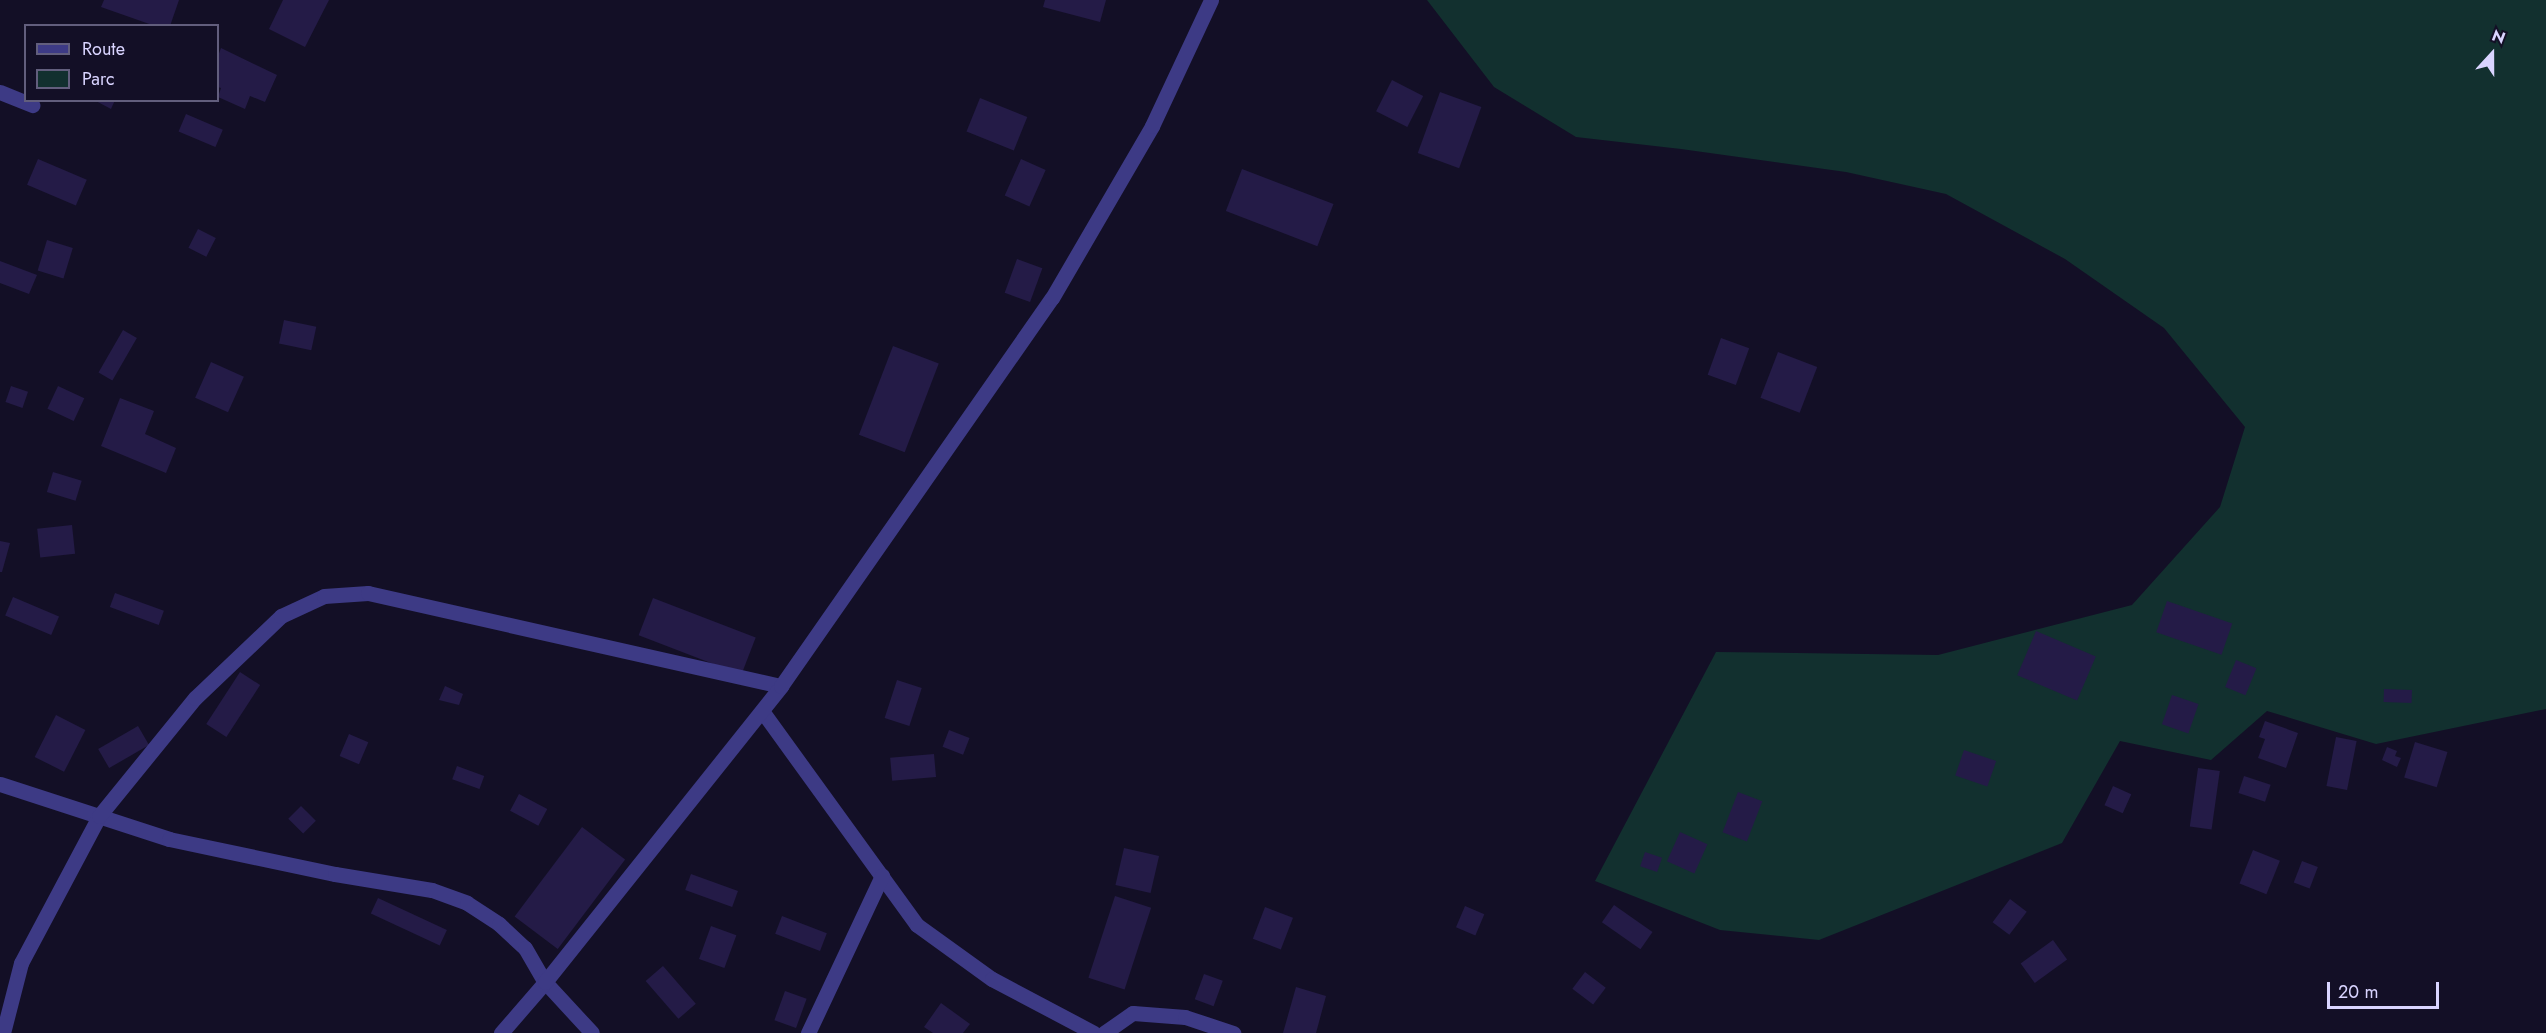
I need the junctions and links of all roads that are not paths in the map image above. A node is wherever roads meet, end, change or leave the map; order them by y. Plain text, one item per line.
1 (1211, 0) edge
2 (0, 92) edge
3 (24, 101) edge
4 (25, 102) edge
5 (33, 105) dead end
6 (782, 686) junction
7 (762, 711) junction
8 (0, 784) edge
9 (99, 816) junction
10 (882, 876) junction
11 (545, 982) junction
12 (3, 1033) edge
13 (501, 1033) edge
14 (592, 1033) edge
15 (808, 1033) edge
16 (1094, 1033) edge
17 (1104, 1033) edge
18 (1233, 1033) edge

1 - 6 street
2 - 3 street
4 - 5 street
6 - 7 street
6 - 9 street
7 - 10 street
7 - 11 street
8 - 9 street
9 - 11 street
9 - 12 street
10 - 15 street
10 - 16 street
11 - 13 street
11 - 14 street
17 - 18 street

